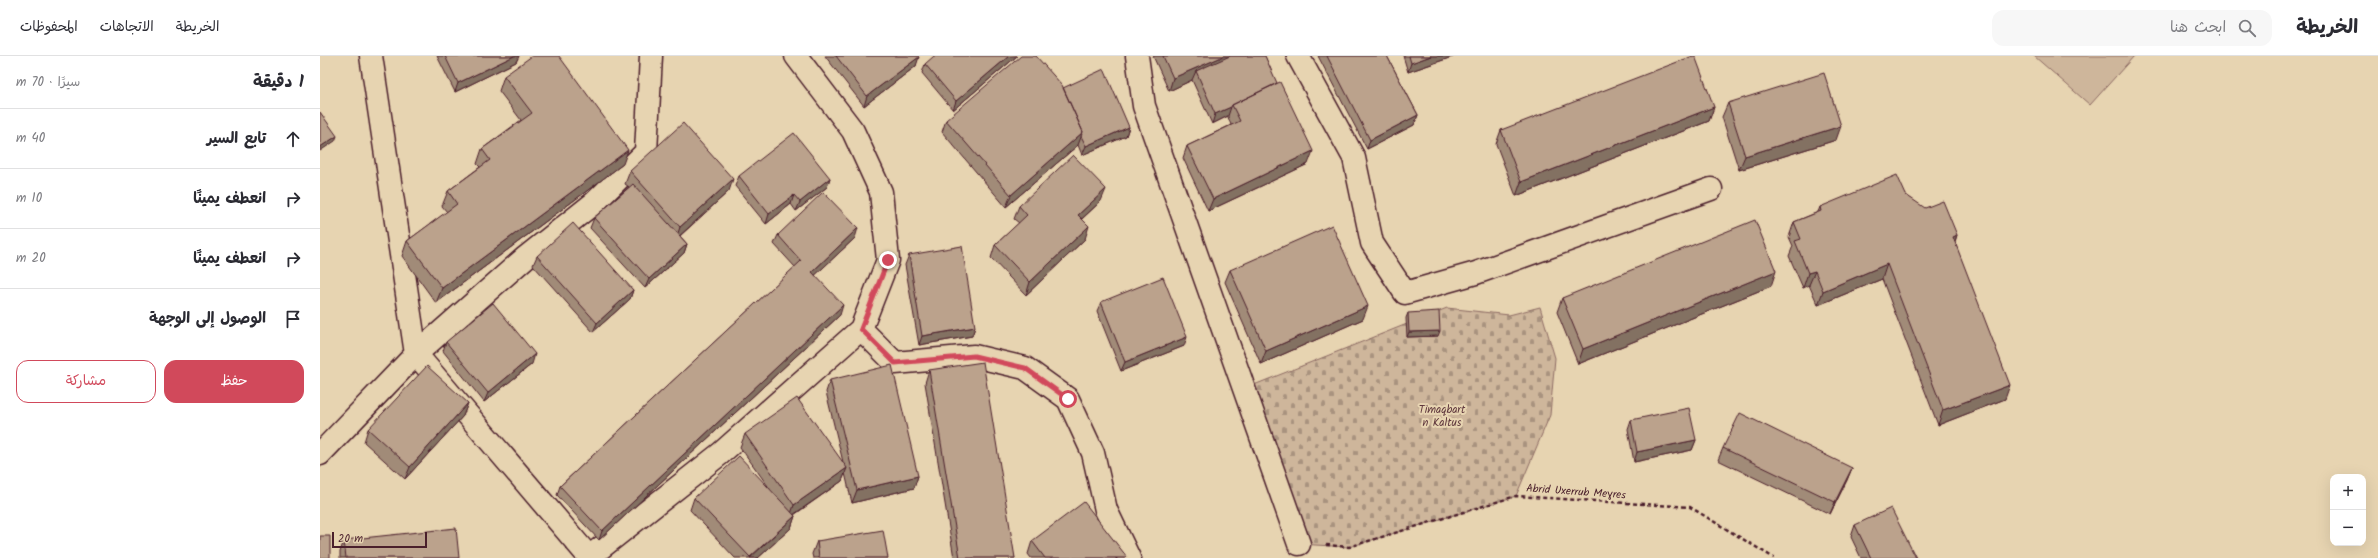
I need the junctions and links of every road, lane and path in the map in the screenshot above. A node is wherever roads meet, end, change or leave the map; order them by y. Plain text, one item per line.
1 (371, 56) edge
2 (651, 56) edge
3 (796, 56) edge
4 (1137, 56) edge
5 (1298, 56) edge
6 (1711, 189) dead end
7 (861, 329) junction
8 (416, 354) junction
9 (320, 454) edge
10 (1299, 544) joint
11 (588, 557) edge
12 (1129, 558) edge
13 (1774, 558) edge

1 - 8 street
2 - 8 street
3 - 7 street
4 - 10 street
5 - 6 street
7 - 11 street
7 - 12 street
8 - 9 street
8 - 11 street
10 - 13 path, Abrid Uxerrub Meɣres

